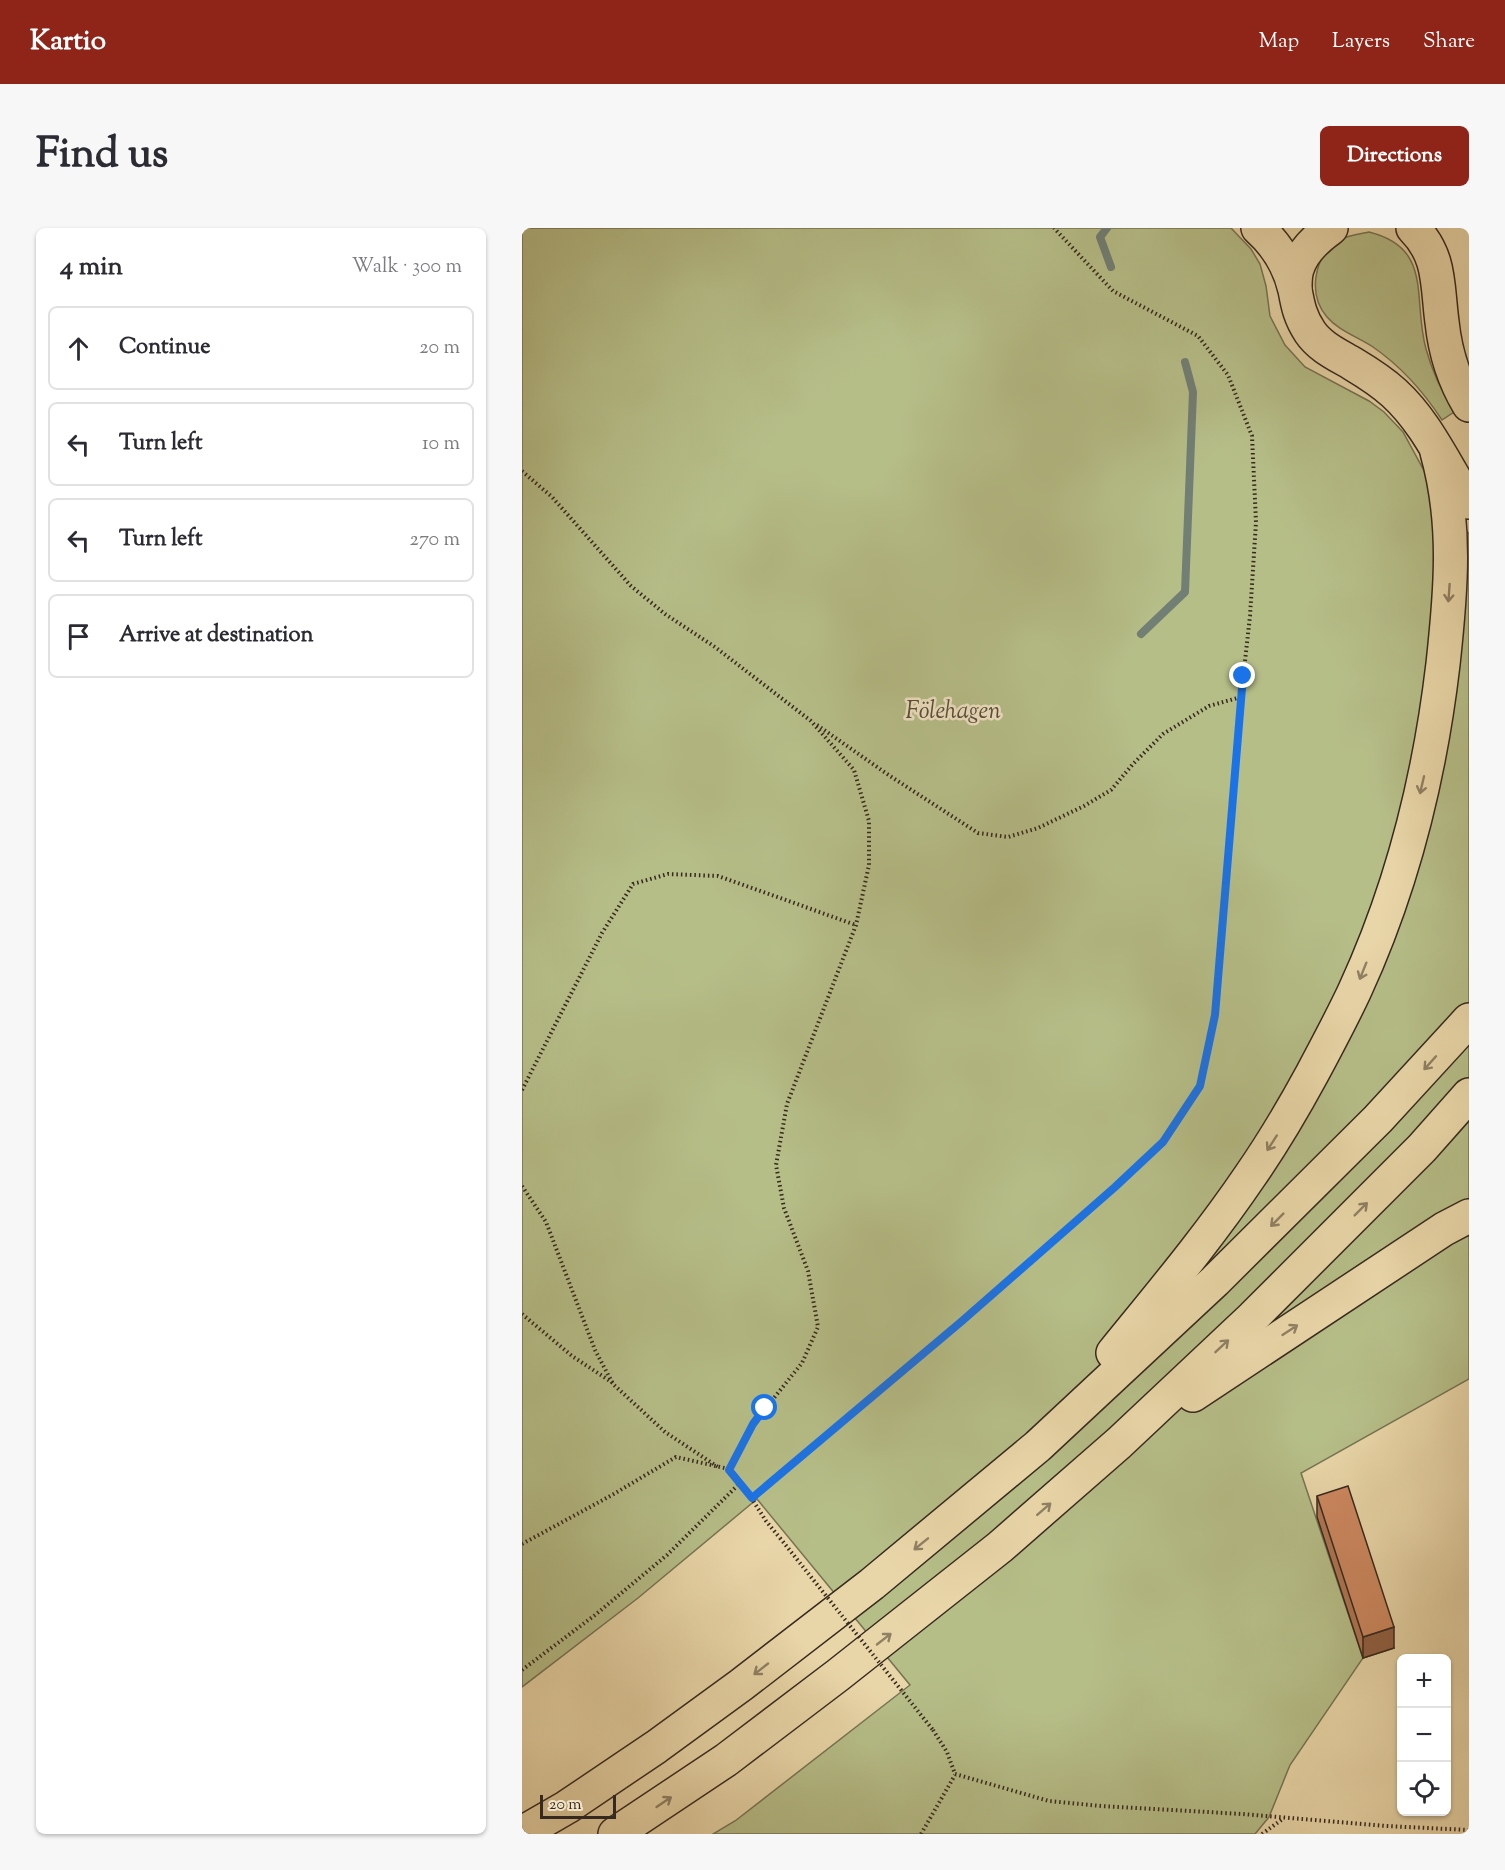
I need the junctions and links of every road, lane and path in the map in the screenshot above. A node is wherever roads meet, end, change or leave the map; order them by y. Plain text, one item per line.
1 (1054, 228) edge
2 (1258, 228) edge
3 (1331, 228) edge
4 (1413, 228) edge
5 (1294, 288) junction
6 (1469, 405) edge
7 (1437, 452) junction
8 (522, 471) edge
9 (1469, 502) edge
10 (1241, 697) junction
11 (812, 721) junction
12 (855, 925) junction
13 (1469, 1020) edge
14 (522, 1090) edge
15 (1469, 1095) edge
16 (522, 1186) edge
17 (1469, 1215) edge
18 (522, 1314) edge
19 (613, 1384) junction
20 (1119, 1443) junction
21 (1038, 1446) junction
22 (718, 1467) junction
23 (729, 1470) junction
24 (740, 1484) junction
25 (752, 1498) junction
26 (522, 1544) edge
27 (522, 1670) edge
28 (955, 1774) junction
29 (1285, 1817) junction
30 (1469, 1830) edge
31 (522, 1833) edge
32 (615, 1834) edge
33 (921, 1834) edge
34 (1262, 1834) edge

1 - 10 path
2 - 5 main road
3 - 5 main road
4 - 6 main road
5 - 7 main road
7 - 9 main road
7 -> 21 main road
8 - 11 path
10 - 11 path
10 - 25 path
11 - 12 path
12 - 14 path
12 - 23 path
13 -> 21 main road
20 -> 15 main road
16 - 19 path
20 -> 17 main road
18 - 19 path
19 - 22 path
32 -> 20 main road
21 -> 31 main road
22 - 23 path
22 - 26 path
23 - 24 path
24 - 25 path
24 - 27 path
25 - 28 path, bridge
28 - 29 path
28 - 33 path
29 - 30 path
29 - 34 path

